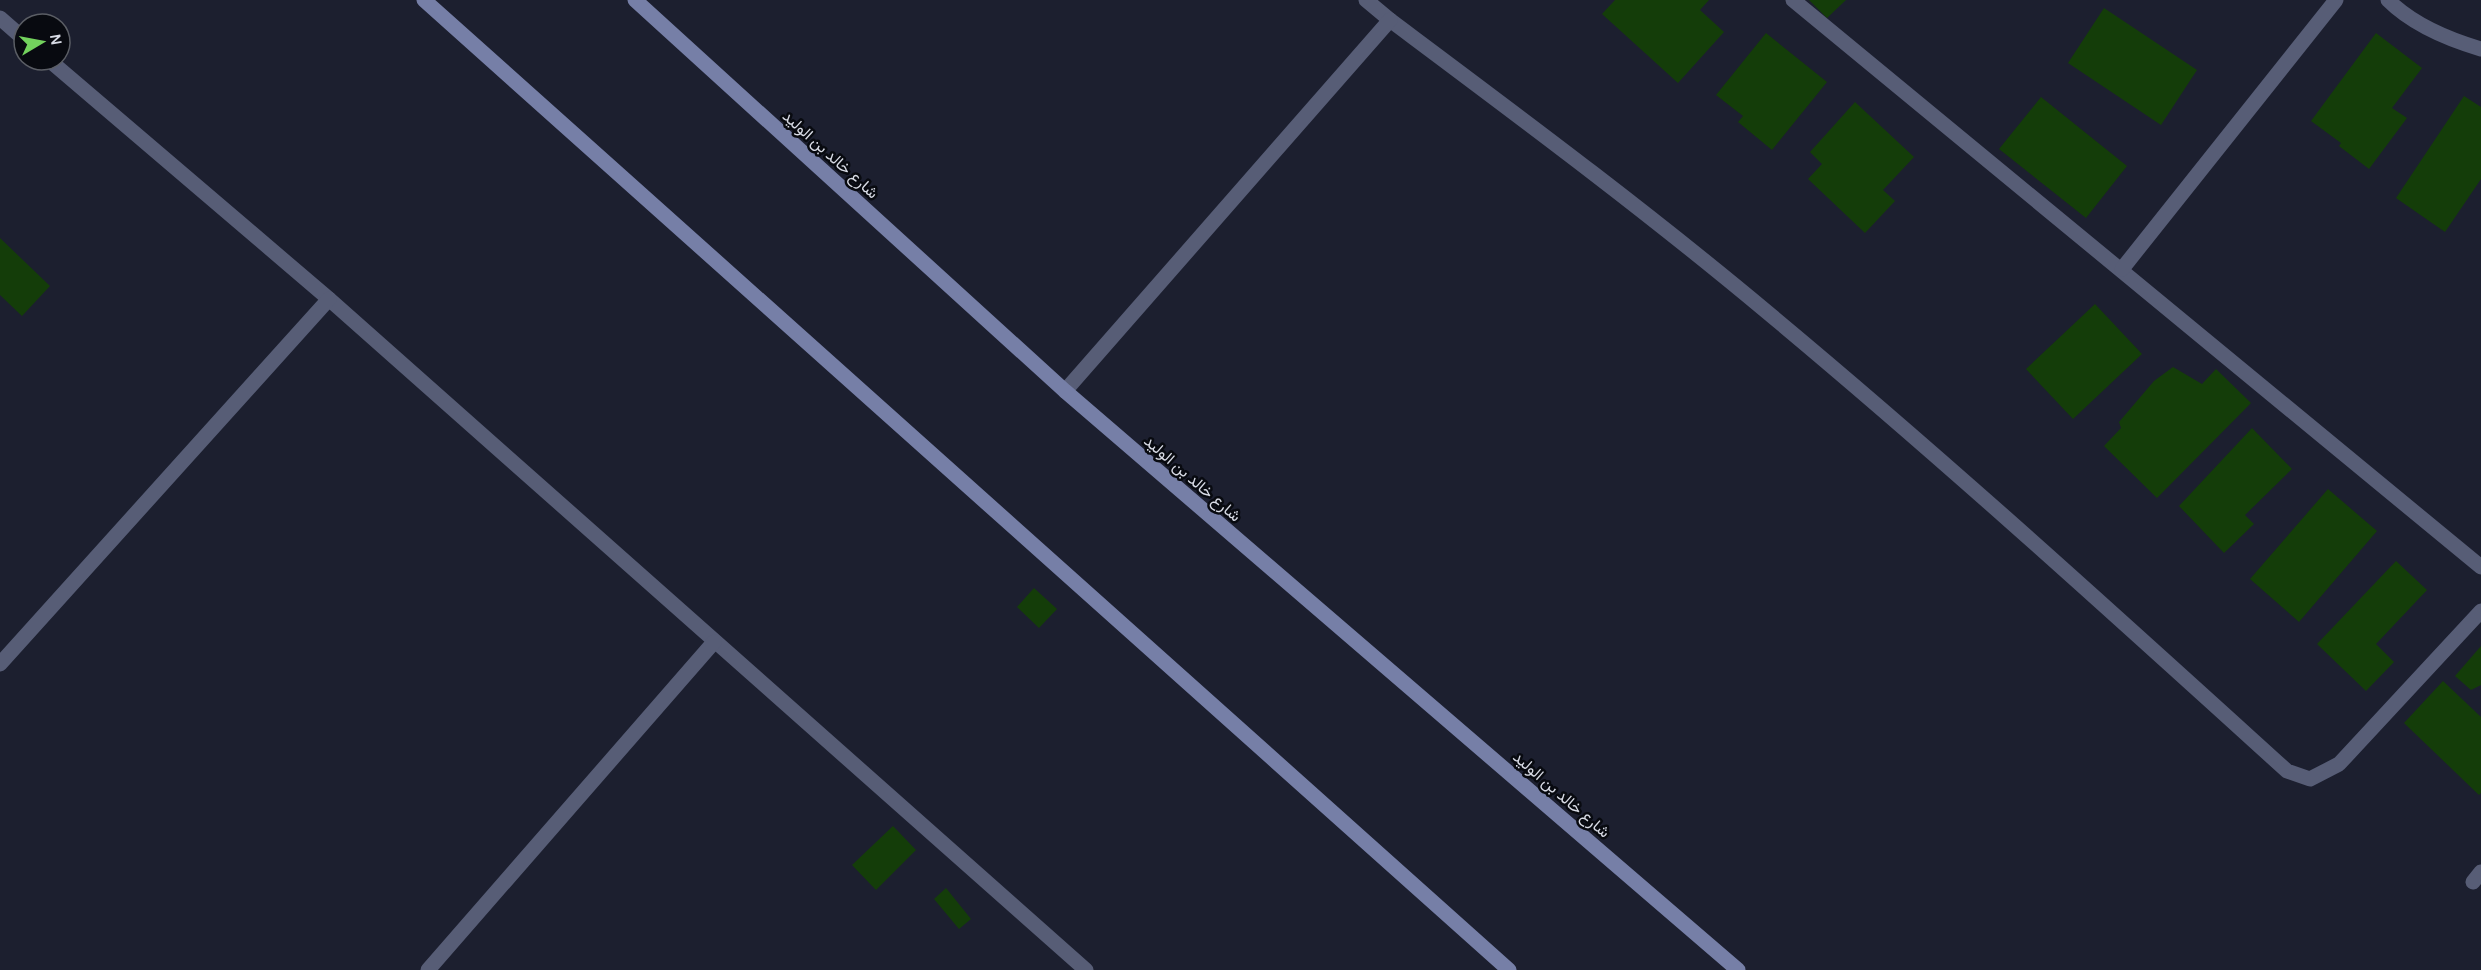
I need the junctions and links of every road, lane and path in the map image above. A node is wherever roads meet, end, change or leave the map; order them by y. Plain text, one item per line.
1 (424, 0) edge
2 (635, 0) edge
3 (1366, 0) edge
4 (1793, 0) edge
5 (2336, 0) edge
6 (2388, 0) edge
7 (0, 18) edge
8 (1390, 20) junction
9 (12, 28) edge
10 (2481, 49) edge
11 (63, 72) edge
12 (2122, 270) junction
13 (329, 299) junction
14 (1065, 391) junction
15 (2481, 567) edge
16 (2481, 611) edge
17 (714, 642) junction
18 (0, 664) edge
19 (428, 970) edge
20 (1086, 970) edge
21 (1509, 970) edge
22 (1738, 970) edge

1 - 21 main road
2 - 14 main road, شارع خالد بن الوليد
3 - 8 street
4 - 12 street
5 - 12 street
6 - 10 street
7 - 9 street
8 - 14 street
8 - 16 street
11 - 13 street
12 - 15 street
13 - 17 street
13 - 18 street
14 - 22 main road, شارع خالد بن الوليد
17 - 19 street
17 - 20 street

